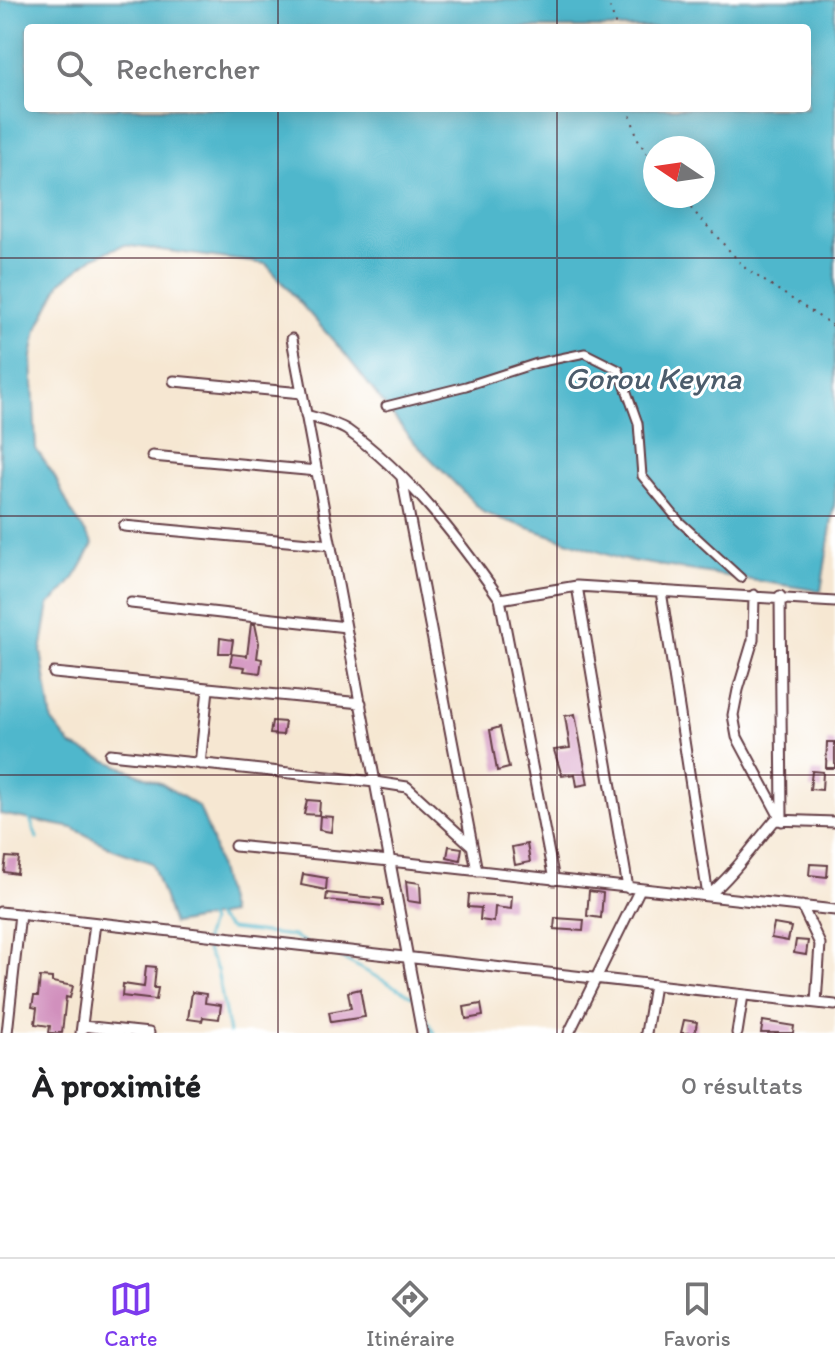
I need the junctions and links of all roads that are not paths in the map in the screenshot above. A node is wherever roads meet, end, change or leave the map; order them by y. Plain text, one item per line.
1 (292, 339) dead end
2 (174, 381) dead end
3 (302, 393) junction
4 (386, 406) dead end
5 (306, 415) junction
6 (152, 456) dead end
7 (317, 471) junction
8 (402, 477) junction
9 (124, 526) dead end
10 (331, 545) junction
11 (741, 578) dead end
12 (577, 586) junction
13 (661, 591) junction
14 (754, 595) junction
15 (780, 596) junction
16 (500, 599) junction
17 (835, 602) edge
18 (131, 603) dead end
19 (346, 627) junction
20 (54, 673) dead end
21 (208, 689) junction
22 (361, 703) junction
23 (110, 754) dead end
24 (200, 764) junction
25 (375, 782) junction
26 (782, 821) junction
27 (835, 822) edge
28 (235, 846) dead end
29 (472, 846) junction
30 (390, 861) junction
31 (477, 871) junction
32 (554, 880) junction
33 (628, 888) junction
34 (640, 889) junction
35 (708, 896) junction
36 (802, 906) junction
37 (835, 910) edge
38 (0, 912) edge
39 (20, 914) junction
40 (95, 923) junction
41 (409, 958) junction
42 (595, 978) junction
43 (654, 985) junction
44 (743, 995) junction
45 (816, 1003) junction
46 (835, 1005) edge
47 (82, 1029) edge
48 (7, 1033) edge
49 (149, 1033) edge
50 (422, 1033) edge
51 (569, 1033) edge
52 (646, 1033) edge
53 (737, 1033) edge

1 - 3 street
2 - 3 street
3 - 5 street
4 - 11 street
5 - 7 street
5 - 8 street
6 - 7 street
7 - 10 street
8 - 16 street
8 - 29 street
9 - 10 street
10 - 19 street
12 - 13 street
12 - 16 street
12 - 33 street
13 - 14 street
13 - 35 street
14 - 15 street
14 - 26 street
15 - 17 street
15 - 26 street
16 - 32 street
18 - 19 street
19 - 22 street
20 - 21 street
21 - 22 street
21 - 24 street
22 - 25 street
23 - 24 street
24 - 25 street
25 - 29 street
25 - 30 street
26 - 27 street
26 - 35 street
28 - 30 street
29 - 31 street
30 - 31 street
30 - 41 street
31 - 32 street
32 - 33 street
33 - 34 street
34 - 35 street
34 - 42 street
35 - 36 street
36 - 37 street
36 - 45 street
38 - 39 street
39 - 40 street
39 - 48 street
40 - 41 street
40 - 47 street
41 - 42 street
41 - 50 street
42 - 43 street
42 - 51 street
43 - 44 street
43 - 52 street
44 - 45 street
44 - 53 street
45 - 46 street
47 - 49 street

